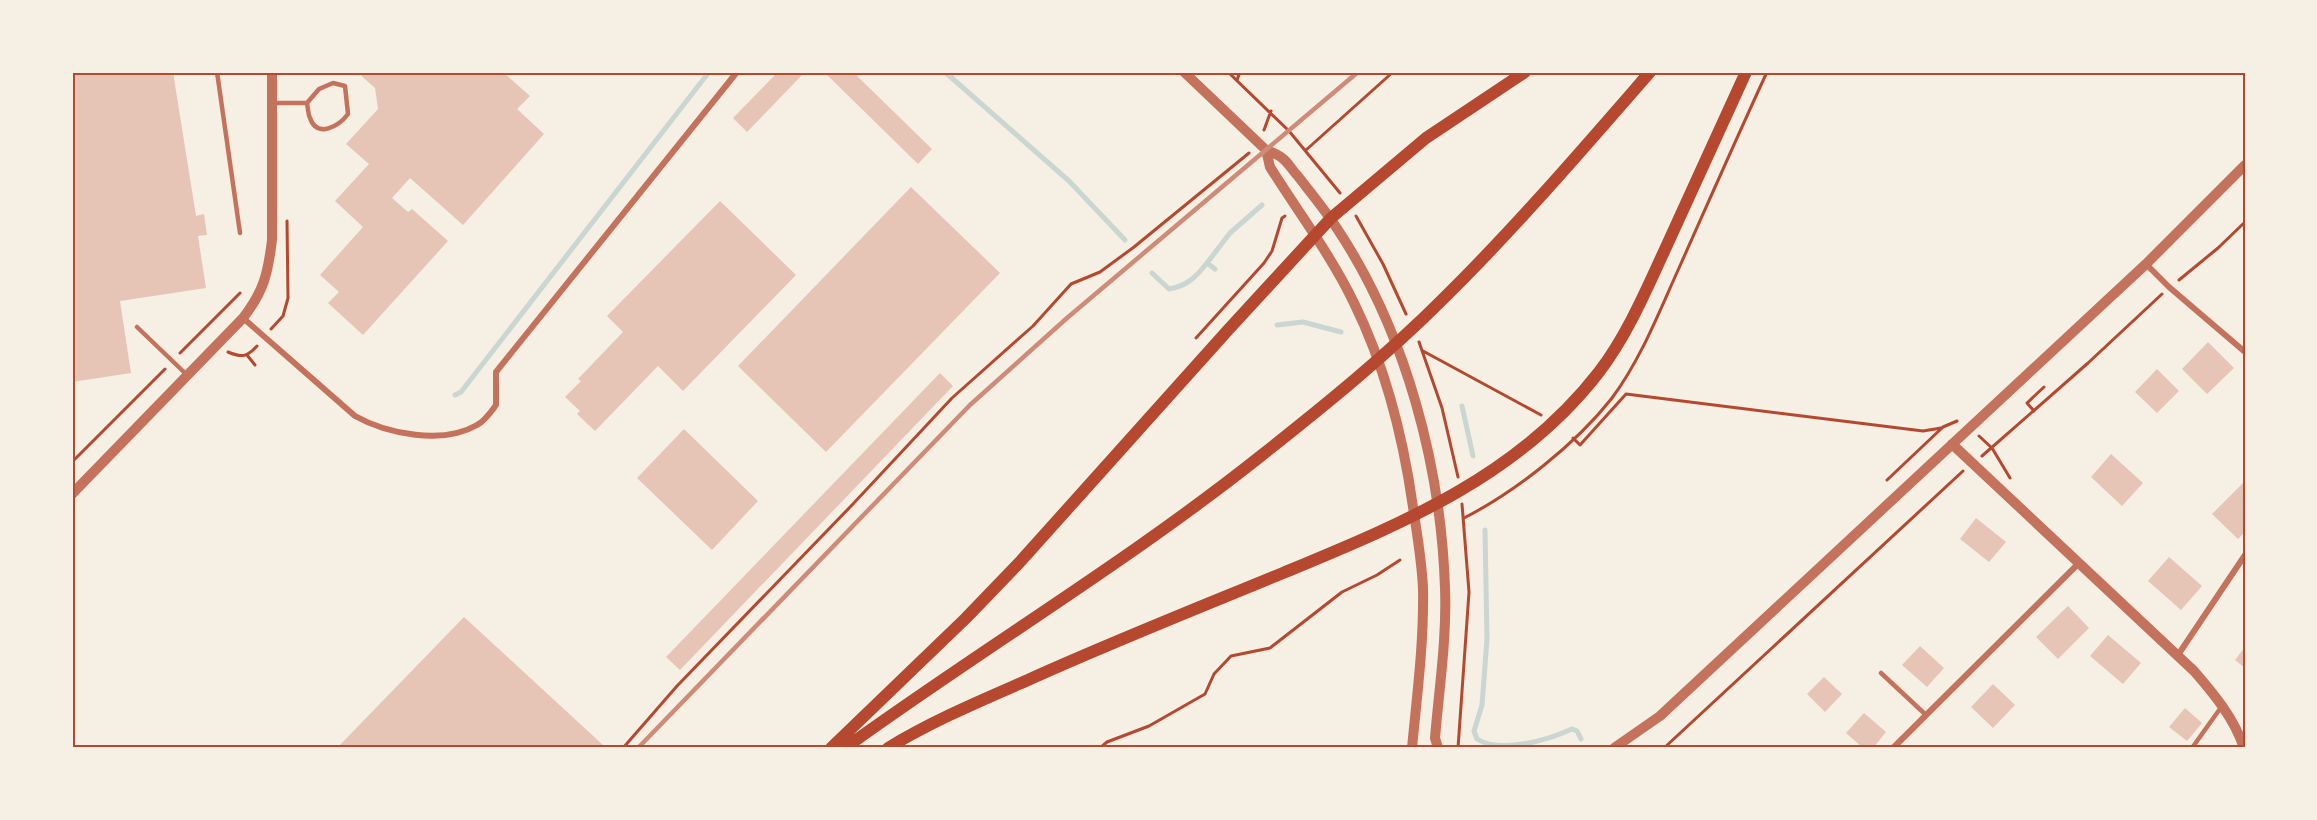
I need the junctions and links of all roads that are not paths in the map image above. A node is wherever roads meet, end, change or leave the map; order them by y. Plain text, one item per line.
1 (218, 72) edge
2 (272, 72) edge
3 (737, 72) edge
4 (1184, 72) edge
5 (1525, 72) edge
6 (1746, 72) edge
7 (1649, 74) edge
8 (272, 103) junction
9 (307, 103) junction
10 (1262, 147) junction
11 (2245, 165) edge
12 (1331, 219) junction
13 (240, 233) dead end
14 (1314, 236) junction
15 (2146, 264) junction
16 (243, 318) junction
17 (137, 327) dead end
18 (2245, 352) edge
19 (187, 375) junction
20 (1952, 444) junction
21 (73, 490) edge
22 (1437, 502) junction
23 (1414, 515) junction
24 (2245, 555) edge
25 (2079, 562) junction
26 (2178, 655) junction
27 (1881, 672) dead end
28 (2222, 706) junction
29 (1926, 715) junction
30 (1437, 743) edge
31 (831, 748) edge
32 (845, 748) edge
33 (888, 748) edge
34 (1412, 748) edge
35 (1614, 748) edge
36 (1893, 748) edge
37 (2192, 748) edge
38 (2244, 748) edge

1 - 13 lane
2 - 8 street
3 - 16 street
4 - 10 street
5 - 12 main road
6 - 22 main road
7 - 32 main road
8 - 9 lane
8 - 16 street
9 - 9 lane
10 - 12 street
10 - 14 street
11 - 15 street
12 - 14 main road
12 - 22 street
14 - 23 street
14 - 31 main road
15 - 18 street
15 - 20 street
16 - 19 street
17 - 19 lane
19 - 21 street
20 - 25 street
20 - 35 street
22 - 23 main road
22 - 30 street
23 - 33 main road
23 - 34 street
24 - 26 street
25 - 26 street
25 - 29 street
26 - 28 street
27 - 29 lane
28 - 37 lane
28 - 38 street
29 - 36 street

